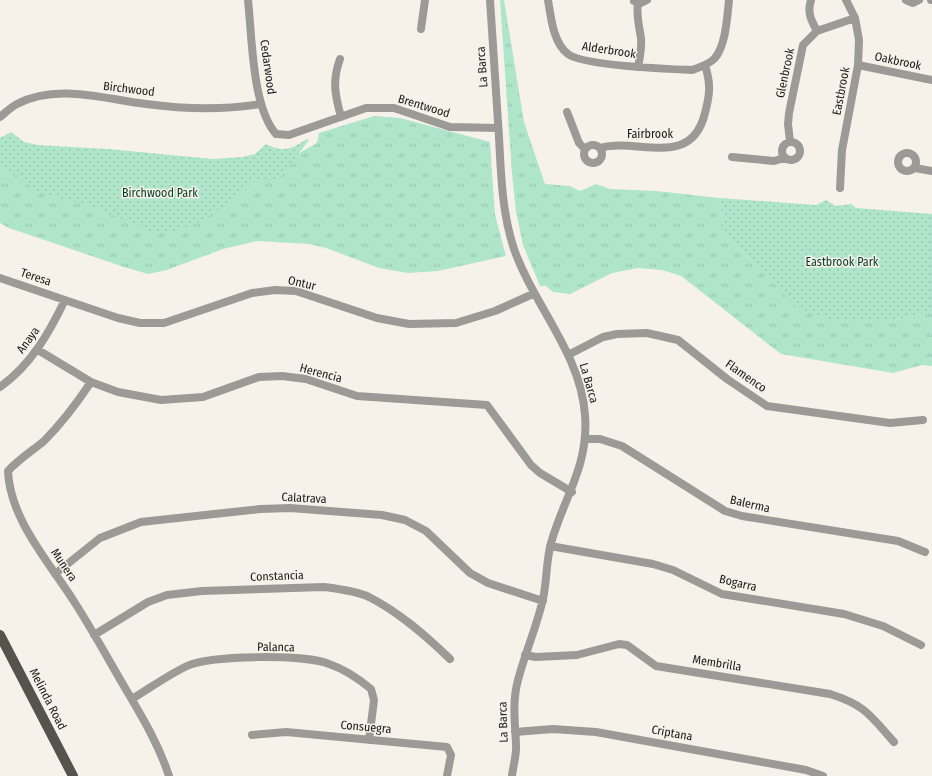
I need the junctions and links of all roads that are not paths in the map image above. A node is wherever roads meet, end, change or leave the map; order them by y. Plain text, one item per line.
1 (248, 0) edge
2 (425, 0) edge
3 (490, 0) edge
4 (548, 0) edge
5 (647, 0) edge
6 (729, 0) edge
7 (811, 0) edge
8 (846, 0) edge
9 (906, 0) edge
10 (919, 0) edge
11 (636, 1) edge
12 (855, 18) junction
13 (421, 30) dead end
14 (817, 31) junction
15 (340, 59) dead end
16 (705, 65) junction
17 (858, 65) junction
18 (638, 67) junction
19 (932, 80) edge
20 (261, 104) junction
21 (568, 112) dead end
22 (0, 117) edge
23 (341, 117) junction
24 (498, 128) junction
25 (276, 134) joint
26 (790, 142) junction
27 (585, 148) junction
28 (600, 148) junction
29 (732, 157) dead end
30 (784, 158) junction
31 (915, 168) dead end
32 (932, 171) edge
33 (840, 188) dead end
34 (0, 278) edge
35 (533, 294) junction
36 (65, 300) junction
37 (38, 350) junction
38 (568, 355) junction
39 (91, 382) junction
40 (0, 387) edge
41 (923, 420) dead end
42 (585, 439) junction
43 (572, 492) junction
44 (550, 546) junction
45 (924, 552) dead end
46 (55, 574) junction
47 (543, 601) junction
48 (0, 635) edge
49 (94, 635) junction
50 (921, 645) dead end
51 (3, 647) edge
52 (525, 655) junction
53 (450, 659) dead end
54 (132, 699) junction
55 (514, 732) junction
56 (252, 735) dead end
57 (369, 740) junction
58 (894, 742) dead end
59 (73, 776) edge
60 (169, 776) edge
61 (447, 776) edge
62 (512, 776) edge
63 (823, 776) edge

1 - 20 street, Cedarwood
2 - 13 street
3 - 24 street, La Barca
4 - 18 street, Alderbrook
5 - 11 street
6 - 16 street
7 - 14 street
8 - 12 street, Eastbrook
9 - 10 street
11 - 18 street
12 - 14 street, Glenbrook
12 - 17 street, Eastbrook
14 - 26 street, Glenbrook
15 - 23 street
16 - 18 street, Alderbrook
16 - 28 street, Fairbrook
17 - 19 street, Oakbrook
17 - 33 street, Eastbrook
20 - 22 street, Birchwood
20 - 25 street, Cedarwood
21 - 27 street
23 - 24 street, Brentwood
23 - 25 street, Brentwood
24 - 35 street, La Barca
26 - 30 street
26 - 30 street
27 - 28 street, Fairbrook
27 - 28 street
29 - 30 street
31 - 32 street
34 - 36 street, Teresa
35 - 36 street, Ontur
35 - 38 street, La Barca
36 - 37 street, Anaya
37 - 39 street, Herencia
37 - 40 street, Anaya
38 - 41 street, Flamenco
38 - 42 street, La Barca
39 - 43 street, Herencia
39 - 46 street, Munera
42 - 43 street, La Barca
42 - 45 street, Balerma
43 - 44 street, La Barca
44 - 47 street, La Barca
44 - 50 street, Bogarra
46 - 47 street, Calatrava
46 - 49 street, Munera
47 - 52 street, La Barca
48 - 51 main road, Melinda Road
49 - 53 street, Constancia
49 - 54 street, Munera
51 - 59 main road, Melinda Road
52 - 55 street, La Barca
52 - 58 street, Membrilla
54 - 57 street, Palanca
54 - 60 street, Munera
55 - 62 street, La Barca
55 - 63 street, Criptana
56 - 57 street, Consuegra
57 - 61 street, Consuegra

